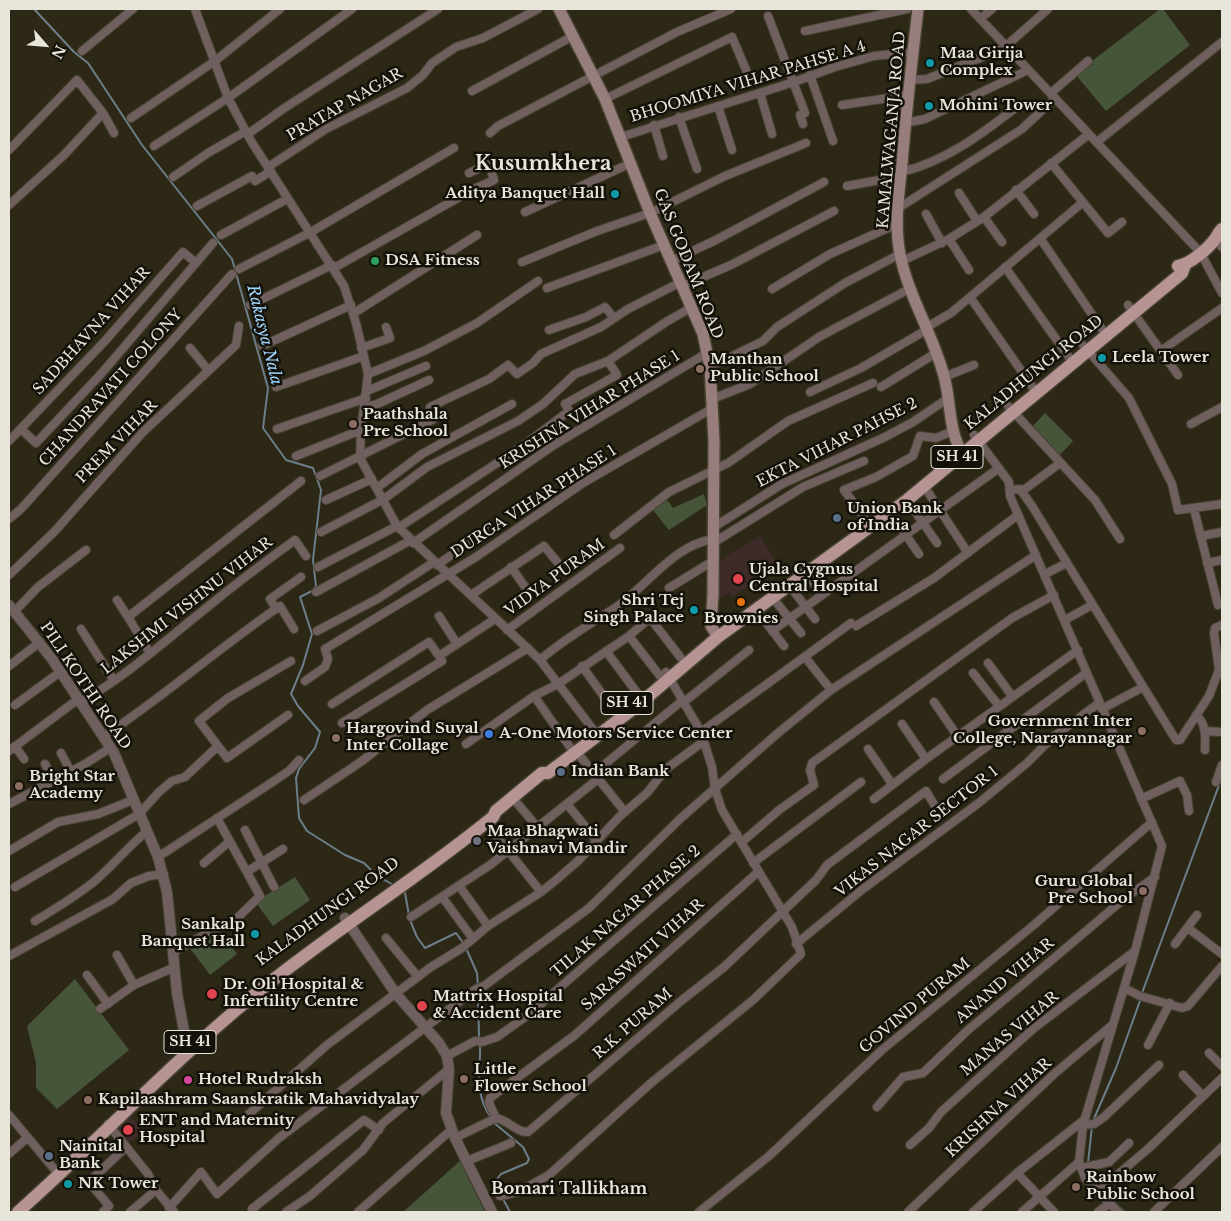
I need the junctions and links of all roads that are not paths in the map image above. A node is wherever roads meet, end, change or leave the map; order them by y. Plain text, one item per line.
1 (133, 9) edge
2 (195, 9) edge
3 (280, 9) edge
4 (352, 9) edge
5 (438, 9) edge
6 (538, 9) edge
7 (559, 9) edge
8 (731, 9) edge
9 (907, 9) edge
10 (918, 9) edge
11 (971, 9) edge
12 (992, 9) edge
13 (1048, 9) edge
14 (768, 16) dead end
15 (980, 19) junction
16 (805, 31) dead end
17 (573, 36) junction
18 (1222, 42) edge
19 (1006, 46) junction
20 (82, 51) dead end
21 (913, 52) junction
22 (215, 61) junction
23 (1088, 61) dead end
24 (1028, 70) junction
25 (747, 72) dead end
26 (810, 75) junction
27 (594, 76) junction
28 (910, 80) junction
29 (794, 82) junction
30 (472, 91) dead end
31 (760, 93) junction
32 (908, 95) junction
33 (1053, 96) junction
34 (228, 98) junction
35 (605, 99) junction
36 (842, 105) dead end
37 (718, 106) junction
38 (1018, 106) dead end
39 (103, 113) junction
40 (678, 117) junction
41 (131, 118) dead end
42 (905, 123) junction
43 (803, 124) dead end
44 (654, 125) junction
45 (490, 132) dead end
46 (114, 133) dead end
47 (247, 133) junction
48 (772, 134) dead end
49 (1089, 134) junction
50 (621, 137) junction
51 (833, 141) dead end
52 (1097, 142) junction
53 (806, 143) dead end
54 (154, 146) dead end
55 (454, 148) dead end
56 (9, 150) edge
57 (732, 150) dead end
58 (663, 156) dead end
59 (631, 163) junction
60 (1051, 163) junction
61 (270, 169) junction
62 (697, 169) dead end
63 (469, 173) dead end
64 (901, 174) junction
65 (173, 177) dead end
66 (824, 182) dead end
67 (847, 186) dead end
68 (1016, 190) junction
69 (958, 193) dead end
70 (287, 199) junction
71 (1082, 203) junction
72 (9, 205) edge
73 (197, 206) dead end
74 (898, 209) junction
75 (834, 211) dead end
76 (525, 212) dead end
77 (650, 213) junction
78 (926, 214) dead end
79 (1034, 214) dead end
80 (981, 219) junction
81 (1122, 222) dead end
82 (897, 224) junction
83 (312, 232) junction
84 (221, 235) dead end
85 (477, 235) dead end
86 (1040, 238) junction
87 (1221, 238) edge
88 (945, 241) junction
89 (1002, 242) dead end
90 (213, 243) dead end
91 (664, 245) junction
92 (1200, 252) junction
93 (901, 258) junction
94 (671, 261) junction
95 (522, 262) dead end
96 (196, 263) junction
97 (333, 266) junction
98 (1005, 267) junction
99 (969, 270) dead end
100 (538, 281) dead end
101 (682, 284) junction
102 (548, 288) dead end
103 (772, 288) dead end
104 (911, 288) junction
105 (1222, 293) edge
106 (970, 297) junction
107 (250, 305) dead end
108 (351, 305) junction
109 (692, 307) junction
110 (1131, 308) junction
111 (1222, 308) edge
112 (354, 314) junction
113 (614, 318) junction
114 (239, 326) dead end
115 (386, 327) dead end
116 (928, 328) junction
117 (549, 330) dead end
118 (1104, 332) junction
119 (262, 346) dead end
120 (190, 348) dead end
121 (1085, 348) junction
122 (1162, 350) junction
123 (362, 352) junction
124 (707, 353) junction
125 (936, 353) junction
126 (1071, 360) junction
127 (608, 361) junction
128 (974, 365) dead end
129 (426, 366) dead end
130 (710, 367) junction
131 (208, 370) junction
132 (368, 374) junction
133 (1178, 375) dead end
134 (944, 377) junction
135 (429, 380) dead end
136 (873, 383) dead end
137 (276, 387) dead end
138 (882, 387) dead end
139 (1034, 389) junction
140 (810, 392) dead end
141 (366, 399) junction
142 (947, 399) junction
143 (512, 404) dead end
144 (712, 404) junction
145 (430, 407) dead end
146 (1222, 407) edge
147 (1010, 409) junction
148 (434, 419) dead end
149 (1191, 424) dead end
150 (277, 428) dead end
151 (21, 429) junction
152 (360, 430) junction
153 (954, 431) junction
154 (976, 437) junction
155 (9, 441) edge
156 (961, 450) junction
157 (296, 456) dead end
158 (360, 458) junction
159 (864, 461) dead end
160 (1060, 463) junction
161 (999, 468) junction
162 (713, 472) junction
163 (320, 476) dead end
164 (372, 479) junction
165 (301, 481) dead end
166 (924, 486) junction
167 (377, 488) junction
168 (1025, 489) dead end
169 (1011, 490) junction
170 (384, 499) junction
171 (326, 500) dead end
172 (907, 500) junction
173 (1222, 504) edge
174 (1194, 509) junction
175 (940, 510) junction
176 (890, 512) junction
177 (1018, 515) junction
178 (9, 519) edge
179 (867, 521) junction
180 (923, 522) junction
181 (397, 527) junction
182 (714, 527) junction
183 (490, 528) dead end
184 (321, 532) dead end
185 (1222, 532) edge
186 (614, 535) dead end
187 (906, 535) junction
188 (1201, 536) junction
189 (1120, 539) dead end
190 (412, 541) junction
191 (713, 541) junction
192 (937, 543) dead end
193 (620, 548) dead end
194 (86, 550) dead end
195 (968, 553) junction
196 (919, 554) dead end
197 (1036, 555) junction
198 (306, 556) dead end
199 (1222, 560) edge
200 (713, 561) junction
201 (1067, 563) junction
202 (1207, 563) junction
203 (435, 564) junction
204 (559, 564) dead end
205 (318, 567) dead end
206 (511, 567) junction
207 (811, 567) junction
208 (448, 574) junction
209 (1045, 574) junction
210 (9, 575) edge
211 (301, 577) dead end
212 (789, 585) junction
213 (669, 588) dead end
214 (528, 590) dead end
215 (316, 592) dead end
216 (822, 594) junction
217 (471, 595) junction
218 (1054, 595) junction
219 (772, 597) junction
220 (117, 600) dead end
221 (1092, 605) junction
222 (1218, 605) dead end
223 (754, 606) junction
224 (806, 606) junction
225 (12, 608) edge
226 (276, 609) junction
227 (439, 616) dead end
228 (128, 618) junction
229 (789, 618) junction
230 (815, 618) dead end
231 (496, 619) junction
232 (1065, 620) junction
233 (1222, 625) edge
234 (81, 629) dead end
235 (294, 629) dead end
236 (507, 630) junction
237 (316, 631) dead end
238 (772, 631) junction
239 (801, 633) dead end
240 (716, 634) junction
241 (629, 636) junction
242 (40, 642) junction
243 (457, 644) junction
244 (784, 646) dead end
245 (528, 648) junction
246 (749, 650) dead end
247 (1078, 650) junction
248 (606, 651) junction
249 (1220, 652) edge
250 (150, 653) junction
251 (439, 656) junction
252 (806, 657) junction
253 (681, 658) junction
254 (540, 660) junction
255 (291, 661) dead end
256 (988, 663) dead end
257 (9, 666) edge
258 (582, 666) junction
259 (1221, 670) edge
260 (60, 672) junction
261 (973, 673) dead end
262 (1086, 673) junction
263 (665, 675) junction
264 (305, 681) dead end
265 (114, 682) junction
266 (558, 684) junction
267 (1143, 687) junction
268 (831, 690) junction
269 (638, 694) junction
270 (534, 696) junction
271 (1012, 696) junction
272 (684, 701) junction
273 (78, 702) junction
274 (934, 702) dead end
275 (332, 704) dead end
276 (15, 705) dead end
277 (999, 706) junction
278 (1100, 706) junction
279 (615, 712) junction
280 (288, 715) dead end
281 (1196, 715) junction
282 (342, 723) dead end
283 (902, 724) dead end
284 (1205, 731) junction
285 (595, 732) junction
286 (701, 732) junction
287 (1222, 732) edge
288 (958, 737) junction
289 (102, 738) junction
290 (704, 741) junction
291 (466, 744) dead end
292 (218, 746) junction
293 (12, 748) edge
294 (110, 748) junction
295 (573, 749) junction
296 (868, 749) dead end
297 (1205, 750) dead end
298 (61, 753) dead end
299 (24, 759) dead end
300 (926, 759) junction
301 (299, 760) dead end
302 (45, 764) dead end
303 (1222, 765) edge
304 (71, 772) junction
305 (596, 776) junction
306 (943, 780) dead end
307 (55, 781) junction
308 (861, 782) dead end
309 (1216, 782) dead end
310 (892, 784) junction
311 (715, 789) junction
312 (512, 797) junction
313 (874, 799) dead end
314 (1141, 799) junction
315 (133, 800) junction
316 (304, 800) dead end
317 (9, 804) edge
318 (567, 804) junction
319 (935, 806) dead end
320 (496, 811) junction
321 (1189, 811) dead end
322 (625, 812) junction
323 (139, 814) junction
324 (217, 818) junction
325 (1152, 822) junction
326 (486, 823) junction
327 (538, 828) junction
328 (245, 830) dead end
329 (146, 831) junction
330 (737, 834) junction
331 (597, 841) junction
332 (230, 842) junction
333 (742, 842) junction
334 (455, 843) junction
335 (283, 849) dead end
336 (9, 851) edge
337 (507, 852) junction
338 (158, 856) junction
339 (263, 862) junction
340 (204, 863) dead end
341 (753, 863) junction
342 (248, 871) junction
343 (758, 872) junction
344 (164, 874) junction
345 (1155, 877) junction
346 (460, 886) junction
347 (15, 887) dead end
348 (274, 887) dead end
349 (540, 892) junction
350 (443, 898) junction
351 (782, 911) junction
352 (1198, 915) dead end
353 (411, 917) dead end
354 (35, 921) dead end
355 (347, 921) junction
356 (488, 926) junction
357 (1188, 928) junction
358 (386, 938) dead end
359 (468, 944) junction
360 (796, 944) junction
361 (1176, 944) dead end
362 (1135, 951) junction
363 (173, 952) junction
364 (1222, 954) edge
365 (117, 955) dead end
366 (9, 956) edge
367 (1222, 966) edge
368 (175, 967) junction
369 (88, 975) dead end
370 (418, 977) junction
371 (134, 985) junction
372 (1124, 988) junction
373 (396, 994) junction
374 (108, 1004) junction
375 (1170, 1004) junction
376 (100, 1009) dead end
377 (1111, 1026) junction
378 (425, 1027) junction
379 (193, 1044) junction
380 (1148, 1045) dead end
381 (1209, 1053) dead end
382 (447, 1056) junction
383 (1159, 1065) dead end
384 (1222, 1066) edge
385 (449, 1069) junction
386 (1183, 1075) dead end
387 (1222, 1078) edge
388 (1203, 1096) junction
389 (877, 1107) dead end
390 (9, 1115) edge
391 (242, 1120) dead end
392 (493, 1120) junction
393 (1088, 1123) junction
394 (108, 1125) junction
395 (379, 1130) junction
396 (453, 1134) junction
397 (27, 1138) junction
398 (511, 1143) dead end
399 (1129, 1143) dead end
400 (910, 1144) dead end
401 (126, 1147) junction
402 (1222, 1147) edge
403 (10, 1153) edge
404 (467, 1161) junction
405 (1084, 1166) junction
406 (1017, 1173) junction
407 (54, 1174) junction
408 (1098, 1189) junction
409 (156, 1190) junction
410 (503, 1195) dead end
411 (1039, 1196) junction
412 (1106, 1206) junction
413 (252, 1209) dead end
414 (172, 1210) edge
415 (9, 1211) edge
416 (18, 1212) edge
417 (103, 1212) edge
418 (130, 1212) edge
419 (286, 1212) edge
420 (358, 1212) edge
421 (492, 1212) edge
422 (699, 1212) edge
423 (908, 1212) edge
424 (973, 1212) edge
425 (1022, 1212) edge
426 (1054, 1212) edge
427 (1098, 1212) edge
428 (1112, 1212) edge
429 (1118, 1212) edge
430 (1154, 1212) edge

1 - 20 street
2 - 22 street
3 - 22 street
4 - 34 street
5 - 47 street
6 - 61 street, PRATAP NAGAR
7 - 17 main road, GAS GODAM ROAD
8 - 27 street
9 - 16 street
10 - 21 main road, KAMALWAGANJA ROAD
11 - 15 street
12 - 15 street
13 - 19 street
14 - 29 street
15 - 19 street
17 - 27 main road, GAS GODAM ROAD
17 - 30 street
18 - 52 street
19 - 24 street
19 - 28 street
21 - 26 street, BHOOMIYA VIHAR PAHSE A 4
21 - 28 main road, KAMALWAGANJA ROAD
22 - 34 street
22 - 41 street
23 - 33 street
24 - 33 street
24 - 42 street
25 - 35 street
26 - 29 street, BHOOMIYA VIHAR PAHSE A 4
26 - 51 street
27 - 35 main road, GAS GODAM ROAD
27 - 45 street
28 - 32 main road, KAMALWAGANJA ROAD
29 - 31 street, BHOOMIYA VIHAR PAHSE A 4
29 - 43 street
31 - 37 street, BHOOMIYA VIHAR PAHSE A 4
31 - 48 street
32 - 36 street
32 - 42 main road, KAMALWAGANJA ROAD
33 - 49 street
33 - 74 street
34 - 47 street
34 - 54 street
35 - 50 main road, GAS GODAM ROAD
37 - 40 street, BHOOMIYA VIHAR PAHSE A 4
37 - 57 street
38 - 64 street
39 - 46 street
39 - 56 street
39 - 72 street
40 - 44 street, BHOOMIYA VIHAR PAHSE A 4
40 - 62 street
42 - 64 main road, KAMALWAGANJA ROAD
44 - 50 street, BHOOMIYA VIHAR PAHSE A 4
44 - 58 street
47 - 61 street
47 - 65 street
49 - 52 street
49 - 60 street
50 - 59 main road, GAS GODAM ROAD
52 - 92 street
53 - 77 street
55 - 83 street
59 - 76 street
59 - 77 main road, GAS GODAM ROAD
60 - 68 street
60 - 71 street
61 - 70 street
61 - 73 street, PRATAP NAGAR
63 - 97 street
64 - 67 street
64 - 74 main road, KAMALWAGANJA ROAD
66 - 94 street
68 - 79 street
68 - 80 street
69 - 80 street
70 - 83 street
70 - 84 street
71 - 81 street
71 - 86 street
74 - 82 main road, KAMALWAGANJA ROAD
75 - 101 street
77 - 91 main road, GAS GODAM ROAD
77 - 95 street
78 - 88 street
80 - 88 street
80 - 89 street
82 - 93 main road, KAMALWAGANJA ROAD
82 - 103 street
83 - 97 street
83 - 178 street, CHANDRAVATI COLONY
85 - 112 street
86 - 98 street
86 - 118 street
87 - 92 main road, KALADHUNGI ROAD / SH 41
88 - 93 street
88 - 99 street
90 - 96 street
91 - 94 main road, GAS GODAM ROAD
91 - 102 street
92 - 105 street
92 - 110 main road, KALADHUNGI ROAD / SH 41
93 - 104 main road, KAMALWAGANJA ROAD
93 - 130 street
94 - 101 main road, GAS GODAM ROAD
96 - 151 street, SADBHAVNA VIHAR
96 - 151 street
97 - 107 street
97 - 108 street
98 - 106 street
98 - 126 street
100 - 132 street
101 - 109 main road, GAS GODAM ROAD
101 - 113 street
104 - 116 main road, KAMALWAGANJA ROAD
104 - 144 street, DURGA VIHAR PHASE 1
106 - 116 street
106 - 139 street
108 - 112 street
108 - 119 street
109 - 124 main road, GAS GODAM ROAD
109 - 127 street
110 - 118 main road, KALADHUNGI ROAD / SH 41
110 - 122 street
111 - 122 street
112 - 123 street
113 - 117 street
113 - 145 street
114 - 131 street, PREM VIHAR
115 - 123 street
116 - 125 main road, KAMALWAGANJA ROAD
116 - 140 street
118 - 121 main road, KALADHUNGI ROAD / SH 41
120 - 131 street
121 - 126 main road, KALADHUNGI ROAD / SH 41
121 - 174 street
122 - 133 street
123 - 132 street
123 - 137 street
124 - 130 main road, GAS GODAM ROAD
124 - 190 street, KRISHNA VIHAR PHASE 1
125 - 134 main road, KAMALWAGANJA ROAD
125 - 138 street
126 - 139 main road, KALADHUNGI ROAD / SH 41
127 - 170 street
127 - 181 street
128 - 134 street
129 - 141 street
130 - 144 main road, GAS GODAM ROAD
131 - 210 street, PREM VIHAR
132 - 141 street
134 - 142 main road, KAMALWAGANJA ROAD
135 - 141 street
136 - 162 street
139 - 147 main road, KALADHUNGI ROAD / SH 41
141 - 150 street
141 - 152 street
142 - 153 main road, KAMALWAGANJA ROAD
142 - 182 street, EKTA VIHAR PAHSE 2
143 - 167 street
144 - 162 main road, GAS GODAM ROAD
144 - 208 street, DURGA VIHAR PHASE 1
146 - 149 street
147 - 154 main road, KALADHUNGI ROAD / SH 41
147 - 160 street
148 - 158 street
151 - 155 street, SADBHAVNA VIHAR
152 - 157 street
152 - 158 street
153 - 156 main road, KAMALWAGANJA ROAD
153 - 179 street
154 - 156 main road, KALADHUNGI ROAD / SH 41
154 - 161 street
156 - 166 main road, KALADHUNGI ROAD / SH 41
156 - 179 main road, KALADHUNGI ROAD / SH 41
158 - 163 street
158 - 164 street
159 - 191 street
160 - 168 street
160 - 189 street
161 - 169 street
161 - 175 street
162 - 182 main road, GAS GODAM ROAD
162 - 186 street
164 - 167 street
164 - 171 street
165 - 228 street
166 - 172 main road, KALADHUNGI ROAD / SH 41
166 - 175 street
167 - 170 street
169 - 177 street
169 - 201 street
170 - 181 street
170 - 184 street
172 - 176 main road, KALADHUNGI ROAD / SH 41
172 - 180 street
173 - 174 street
174 - 188 street
175 - 180 street
175 - 195 street
176 - 187 street
176 - 207 main road, KALADHUNGI ROAD / SH 41
177 - 195 street
177 - 197 street
179 - 207 main road, KALADHUNGI ROAD / SH 41
180 - 187 street
180 - 192 street
181 - 190 street
181 - 205 street
182 - 191 main road, GAS GODAM ROAD
183 - 203 street
185 - 188 street
187 - 196 street
187 - 216 street
188 - 202 street
190 - 203 street
190 - 215 street, KRISHNA VIHAR PHASE 1
191 - 200 main road, GAS GODAM ROAD
191 - 254 street
193 - 236 street, VIDYA PURAM
194 - 225 street
195 - 252 street
197 - 209 street
197 - 268 street
198 - 250 street, LAKSHMI VISHNU VIHAR
199 - 202 street
200 - 213 street
200 - 240 main road, GAS GODAM ROAD
201 - 209 street
201 - 221 street
202 - 222 street
203 - 208 street
203 - 237 street
204 - 206 street
206 - 214 street
206 - 217 street
207 - 212 main road, KALADHUNGI ROAD / SH 41
207 - 216 street
207 - 223 main road, KALADHUNGI ROAD / SH 41
208 - 217 street
208 - 264 street, DURGA VIHAR PHASE 1
209 - 218 street
211 - 226 street
212 - 219 main road, KALADHUNGI ROAD / SH 41
212 - 224 street
216 - 224 street
217 - 231 street
218 - 232 street
218 - 333 street
219 - 223 main road, KALADHUNGI ROAD / SH 41
219 - 229 street
220 - 228 street
221 - 232 street
221 - 267 street
223 - 238 street
223 - 240 main road, KALADHUNGI ROAD / SH 41
224 - 229 street
224 - 230 street
225 - 242 street, PILI KOTHI ROAD
226 - 235 street
226 - 289 street
227 - 243 street
228 - 250 street
229 - 238 street
229 - 239 street
231 - 236 street
231 - 243 street
232 - 247 street
233 - 249 street
234 - 265 street
236 - 245 street
238 - 244 street
240 - 253 main road, KALADHUNGI ROAD / SH 41
240 - 263 main road, KALADHUNGI ROAD / SH 41
241 - 248 street
241 - 253 street
241 - 263 street
242 - 257 street
242 - 260 street, PILI KOTHI ROAD
243 - 251 street
245 - 254 street
245 - 316 street
246 - 272 street
247 - 262 street
247 - 271 street
248 - 258 street
248 - 269 street
249 - 259 street
250 - 265 street, LAKSHMI VISHNU VIHAR
251 - 275 street
251 - 282 street
252 - 268 street
252 - 286 street
253 - 263 main road, KALADHUNGI ROAD / SH 41
254 - 266 street
255 - 292 street
256 - 271 street
258 - 266 street
258 - 279 street
259 - 281 street
260 - 273 street, PILI KOTHI ROAD
260 - 276 street
261 - 277 street
262 - 278 street
262 - 306 street
263 - 269 main road, KALADHUNGI ROAD / SH 41
263 - 272 street
263 - 285 main road, KALADHUNGI ROAD / SH 41
265 - 273 street, LAKSHMI VISHNU VIHAR
266 - 270 street
266 - 285 street
267 - 278 street, VIKAS NAGAR SECTOR 1
267 - 281 street
268 - 311 street
269 - 279 main road, KALADHUNGI ROAD / SH 41
270 - 291 street
270 - 295 street
271 - 277 street
272 - 286 street
272 - 305 street
273 - 289 street, PILI KOTHI ROAD
273 - 293 street, LAKSHMI VISHNU VIHAR
274 - 288 street
277 - 288 street
278 - 314 street
278 - 360 street, VIKAS NAGAR SECTOR 1
279 - 285 main road, KALADHUNGI ROAD / SH 41
280 - 292 street
281 - 284 street
283 - 300 street
284 - 287 street
284 - 297 street
285 - 295 main road, KALADHUNGI ROAD / SH 41
286 - 290 street
288 - 300 street
289 - 294 street, PILI KOTHI ROAD
290 - 311 street
290 - 322 street
292 - 323 street
293 - 299 street
294 - 304 street
294 - 315 street, PILI KOTHI ROAD
295 - 305 street
295 - 312 main road, KALADHUNGI ROAD / SH 41
296 - 310 street
298 - 304 street
300 - 310 street
301 - 324 street
302 - 307 street
303 - 309 street
304 - 307 street
305 - 318 street
305 - 322 street
307 - 317 street
308 - 341 street
310 - 313 street
311 - 330 street
311 - 378 street
312 - 320 main road, KALADHUNGI ROAD / SH 41
312 - 327 street
314 - 321 street
314 - 325 street
315 - 323 street, PILI KOTHI ROAD
315 - 336 street
318 - 327 street
318 - 331 street
319 - 351 street
320 - 326 main road, KALADHUNGI ROAD / SH 41
320 - 334 main road, KALADHUNGI ROAD / SH 41
322 - 331 street
323 - 329 street, PILI KOTHI ROAD
323 - 347 street
324 - 332 street
324 - 338 street
325 - 345 street
325 - 422 street, GOVIND PURAM
326 - 334 main road, KALADHUNGI ROAD / SH 41
326 - 337 street
327 - 337 street
328 - 339 street
329 - 338 street, PILI KOTHI ROAD
329 - 354 street
330 - 333 street
330 - 382 street, TILAK NAGAR PHASE 2
331 - 349 street
332 - 340 street
332 - 342 street
333 - 341 street
334 - 355 main road, KALADHUNGI ROAD / SH 41
335 - 339 street
337 - 346 street
337 - 349 street
338 - 344 street, PILI KOTHI ROAD
339 - 342 street
339 - 348 street
341 - 343 street
342 - 363 street
343 - 351 street
343 - 392 street, SARASWATI VIHAR
344 - 363 street, PILI KOTHI ROAD
344 - 366 street
345 - 362 street
345 - 389 street, ANAND VIHAR
346 - 350 street
346 - 356 street
349 - 356 street
350 - 353 street
350 - 359 street
351 - 360 street
351 - 392 street, R.K. PURAM
352 - 357 street
355 - 373 street
355 - 379 main road, KALADHUNGI ROAD / SH 41
356 - 359 street
357 - 361 street
357 - 364 street
358 - 370 street
359 - 370 street
360 - 410 street
362 - 372 street
362 - 400 street, MANAS VIHAR
363 - 368 street, PILI KOTHI ROAD
365 - 371 street
367 - 375 street
368 - 371 street
368 - 379 street, PILI KOTHI ROAD
369 - 374 street
370 - 373 street
371 - 374 street
372 - 375 street
372 - 377 street
373 - 378 street
373 - 391 street
374 - 376 street
375 - 380 street
377 - 393 street
377 - 423 street, KRISHNA VIHAR
378 - 382 street
378 - 414 street
379 - 394 main road, KALADHUNGI ROAD / SH 41
381 - 384 street
382 - 385 street
383 - 393 street
385 - 395 street
385 - 396 street
386 - 388 street
387 - 388 street
388 - 408 street
390 - 397 street
392 - 396 street
393 - 405 street
393 - 406 street
394 - 401 street
394 - 407 main road, KALADHUNGI ROAD / SH 41
395 - 413 street
395 - 419 street
396 - 404 street
396 - 420 street
397 - 403 street
397 - 407 street
398 - 404 street
399 - 405 street
401 - 409 street
401 - 417 street
402 - 430 street
404 - 421 street
405 - 408 street
405 - 411 street
406 - 411 street
406 - 424 street
407 - 415 main road, KALADHUNGI ROAD / SH 41
407 - 416 main road, KALADHUNGI ROAD / SH 41
408 - 412 street
408 - 429 street
409 - 414 street
409 - 418 street
411 - 425 street
411 - 426 street
412 - 427 street
412 - 428 street

